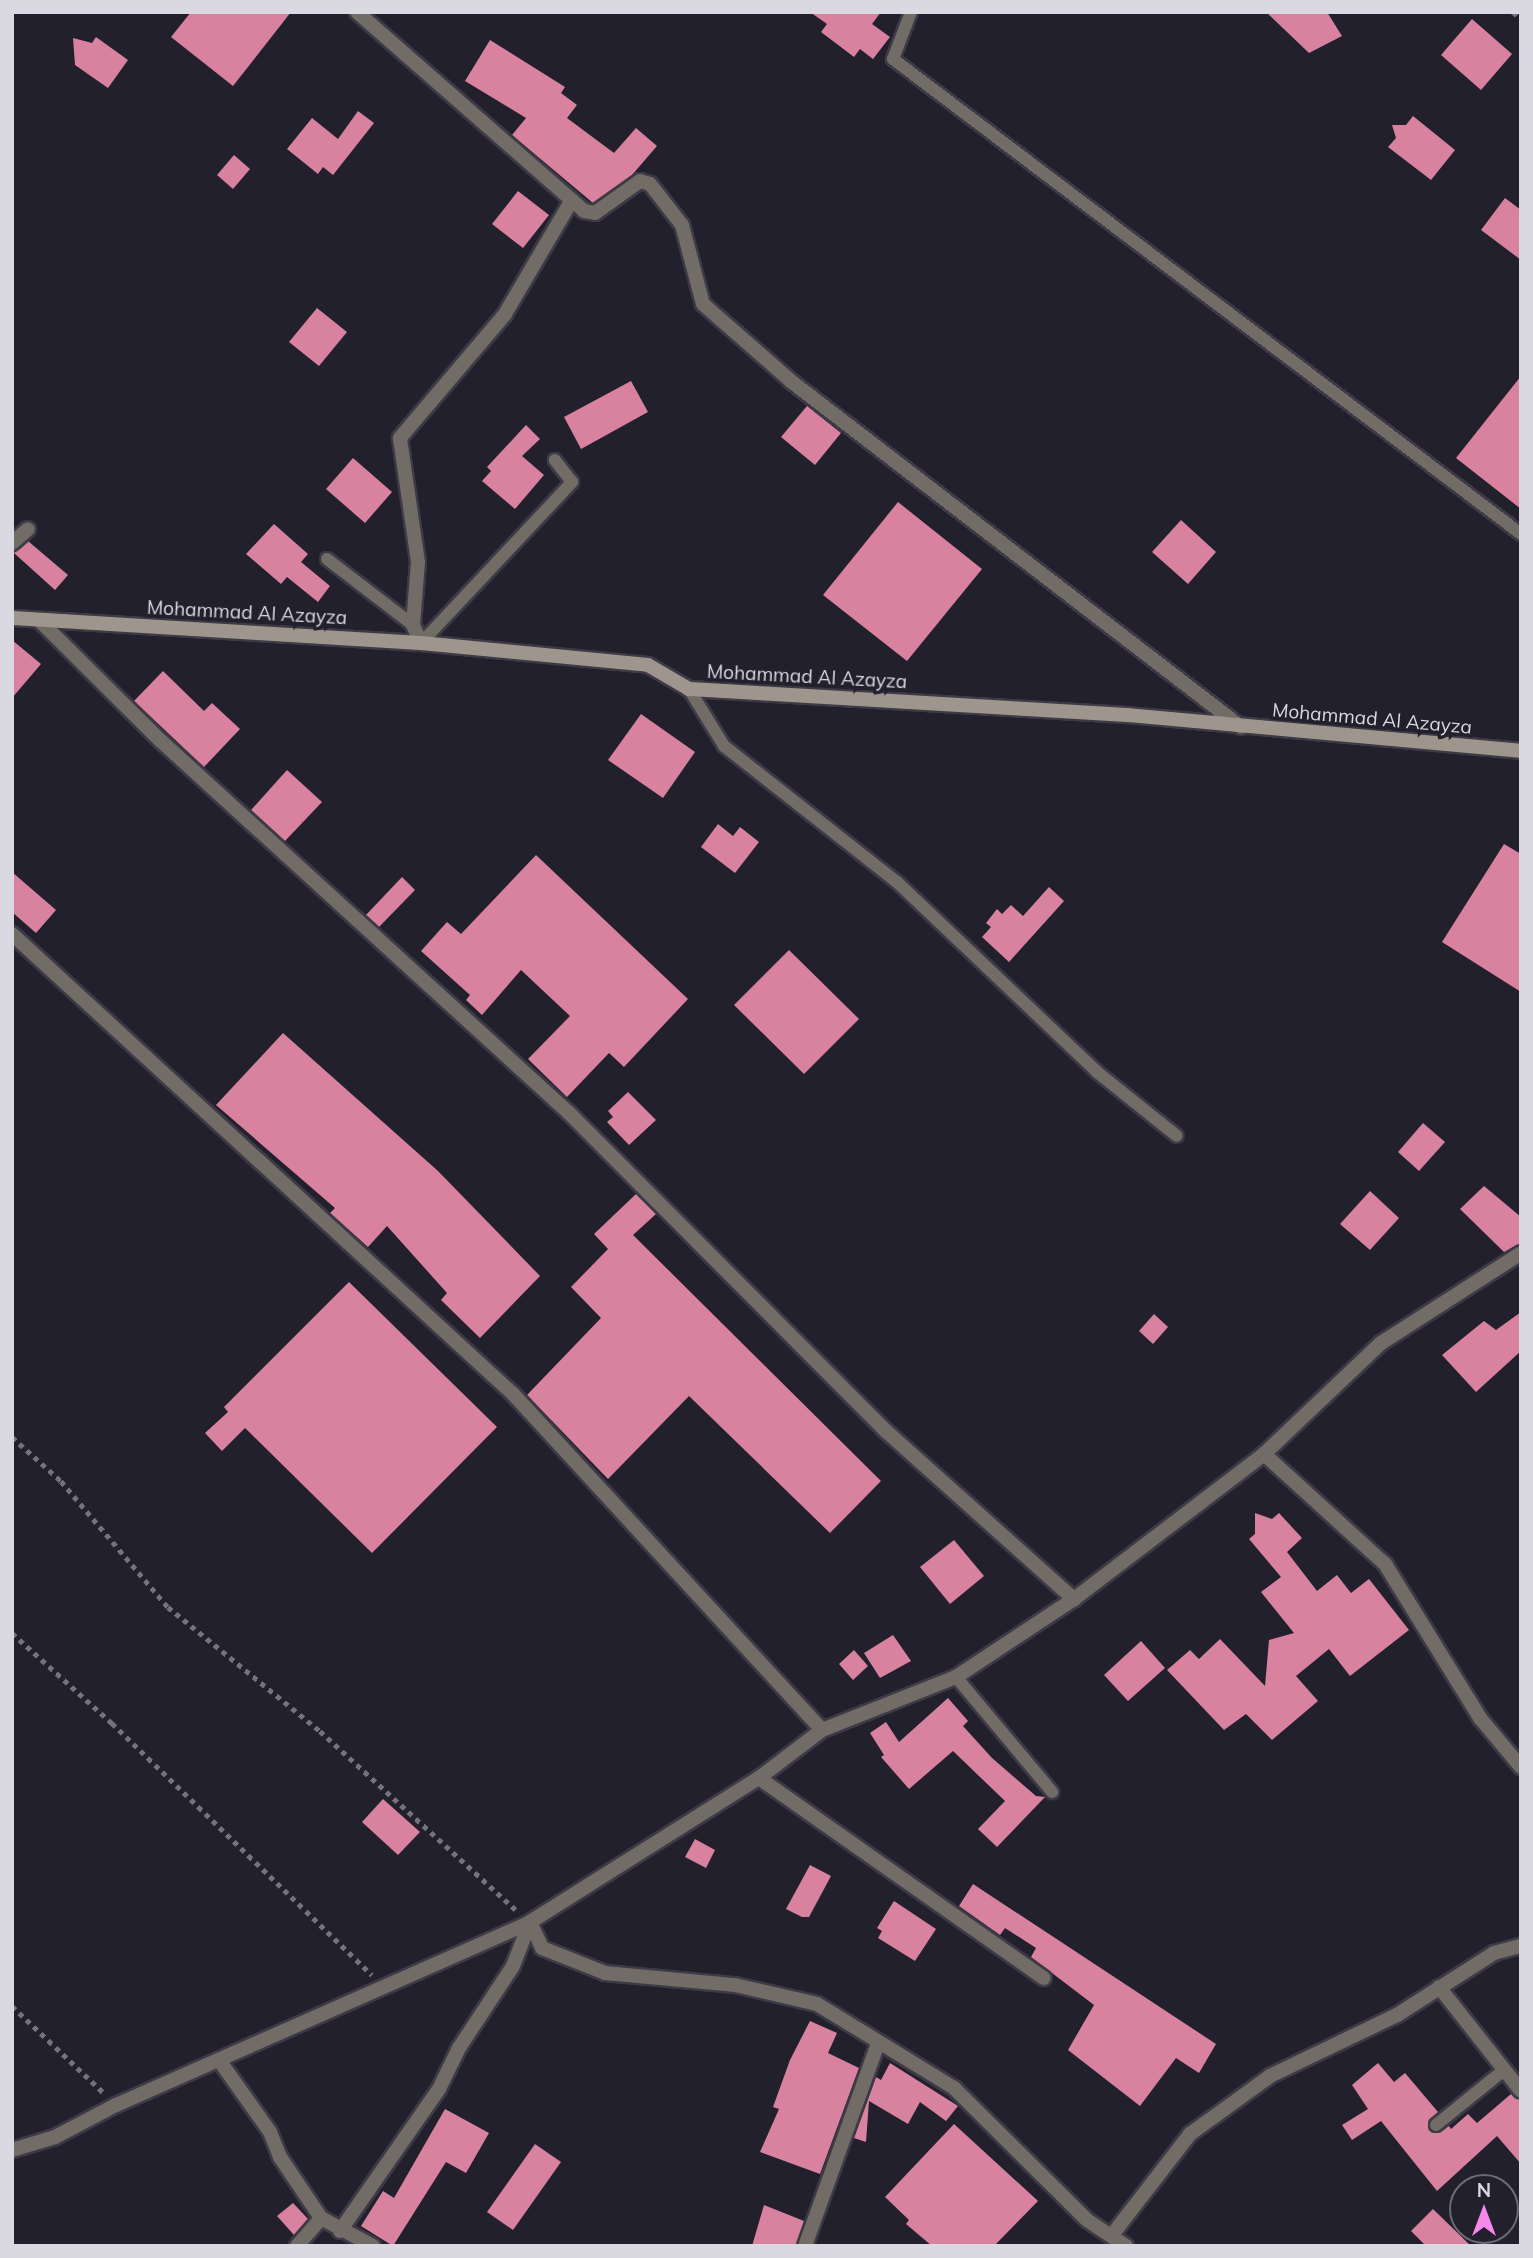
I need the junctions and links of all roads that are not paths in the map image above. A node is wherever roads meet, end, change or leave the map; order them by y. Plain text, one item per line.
1 (357, 12) edge
2 (911, 12) edge
3 (572, 200) junction
4 (555, 460) dead end
5 (28, 529) dead end
6 (1521, 534) edge
7 (12, 543) edge
8 (327, 559) dead end
9 (12, 618) edge
10 (40, 621) junction
11 (412, 625) junction
12 (421, 643) junction
13 (689, 689) junction
14 (1241, 727) junction
15 (1521, 751) edge
16 (12, 934) edge
17 (1177, 1136) dead end
18 (1521, 1254) edge
19 (1264, 1454) junction
20 (1074, 1599) junction
21 (956, 1676) junction
22 (822, 1730) junction
23 (1521, 1767) edge
24 (759, 1777) junction
25 (1052, 1792) dead end
26 (530, 1922) junction
27 (1521, 1947) edge
28 (1044, 1978) dead end
29 (1439, 1987) junction
30 (878, 2043) junction
31 (219, 2060) junction
32 (1504, 2070) junction
33 (1521, 2091) edge
34 (1436, 2125) dead end
35 (12, 2150) edge
36 (321, 2218) junction
37 (340, 2231) junction
38 (1111, 2235) junction
39 (297, 2246) edge
40 (373, 2246) edge
41 (805, 2246) edge
42 (1126, 2246) edge

1 - 3 street
2 - 6 lane
3 - 11 street
3 - 14 street
4 - 12 lane
5 - 7 street
8 - 11 lane
9 - 10 main road, Mohammad Al Azayza
10 - 12 main road, Mohammad Al Azayza
10 - 20 street
11 - 12 street
12 - 13 main road, Mohammad Al Azayza
13 - 14 main road, Mohammad Al Azayza
13 - 17 lane
14 - 15 main road, Mohammad Al Azayza
16 - 22 street
18 - 19 street
19 - 20 street
19 - 23 street
20 - 21 street
21 - 22 street
21 - 25 lane
22 - 24 street
24 - 26 street
24 - 28 street
26 - 30 street
26 - 31 street
26 - 37 street
27 - 29 street
29 - 32 street
29 - 38 street
30 - 38 street
30 - 41 street
31 - 35 street
31 - 36 street
32 - 33 street
32 - 34 lane
36 - 37 street
36 - 39 street
37 - 40 street
38 - 42 street

